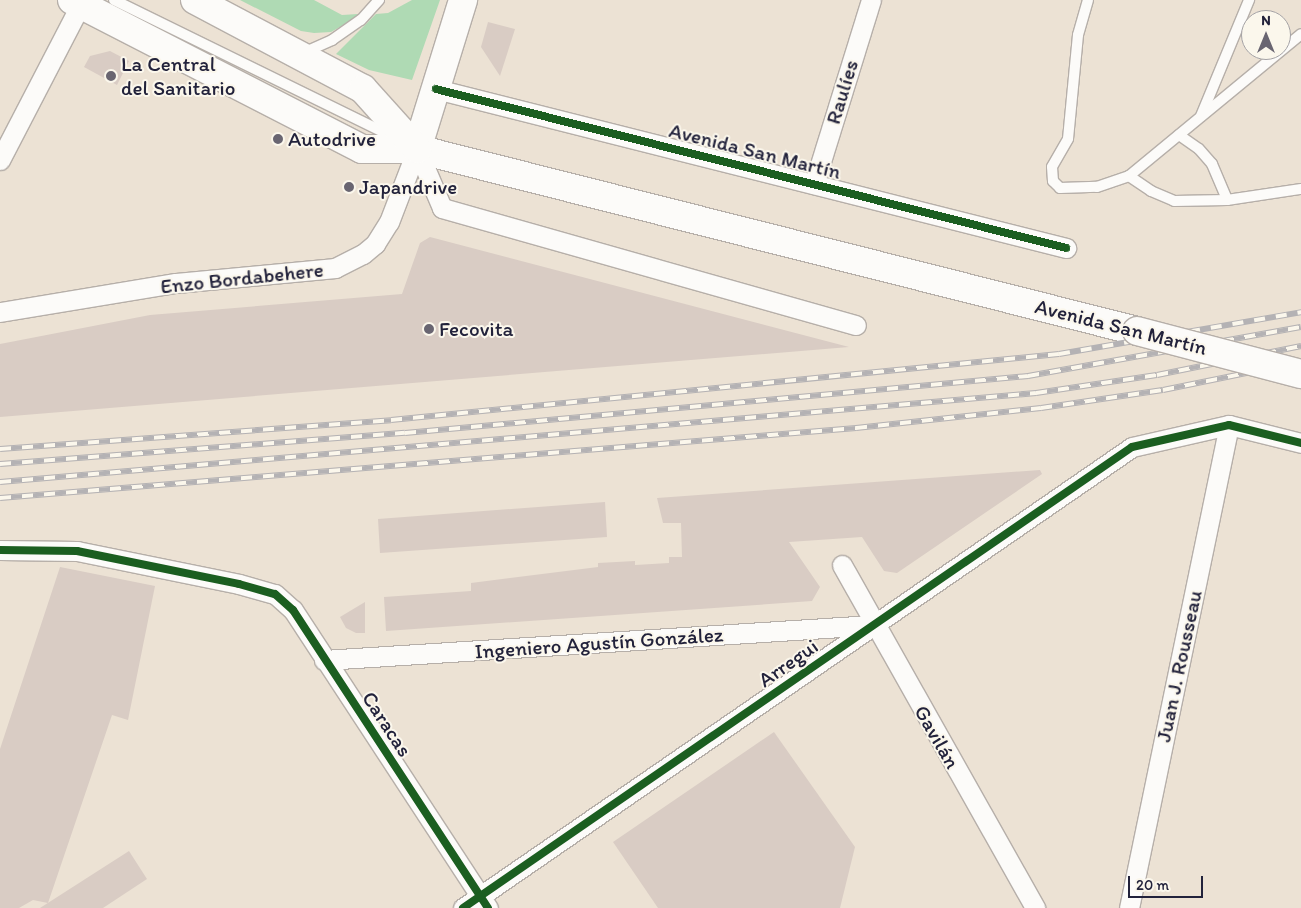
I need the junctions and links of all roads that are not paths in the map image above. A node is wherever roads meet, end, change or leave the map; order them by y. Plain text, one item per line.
1 (114, 0) edge
2 (195, 0) edge
3 (379, 0) edge
4 (463, 0) edge
5 (871, 0) edge
6 (1088, 0) edge
7 (1249, 0) edge
8 (79, 2) edge
9 (1301, 34) edge
10 (299, 55) junction
11 (436, 89) junction
12 (1201, 117) junction
13 (1179, 135) junction
14 (417, 149) junction
15 (0, 160) edge
16 (1129, 176) junction
17 (814, 184) junction
18 (1301, 189) edge
19 (1227, 200) junction
20 (1066, 248) dead end
21 (0, 312) edge
22 (856, 325) dead end
23 (1301, 374) edge
24 (1229, 425) junction
25 (1301, 443) edge
26 (4, 553) edge
27 (842, 565) dead end
28 (874, 625) junction
29 (324, 660) junction
30 (484, 902) edge
31 (463, 908) edge
32 (1035, 908) edge
33 (1129, 908) edge

1 - 14 lane
2 - 10 main road
3 - 10 lane
4 - 11 main road
5 - 17 street, Raulíes
6 - 16 lane
7 - 12 lane
8 - 14 main road, Avenida San Martín
8 - 15 street
9 - 12 lane
10 - 14 main road
11 - 14 main road
11 - 17 street, Avenida San Martín
12 - 13 lane
13 - 16 lane
13 - 19 lane
14 - 21 street, Enzo Bordabehere
14 - 22 street
14 - 23 main road, Avenida San Martín, bridge
16 - 19 lane
17 - 20 street, Avenida San Martín
18 - 19 lane
24 - 25 street
24 - 28 street, Arregui
24 - 33 street, Juan J. Rousseau
26 - 29 street, Caracas
27 - 28 street, Gavilán
28 - 29 street, Ingeniero Agustín González
28 - 30 street, Arregui
28 - 32 street, Gavilán
29 - 30 street, Caracas
30 - 31 street, Arregui

